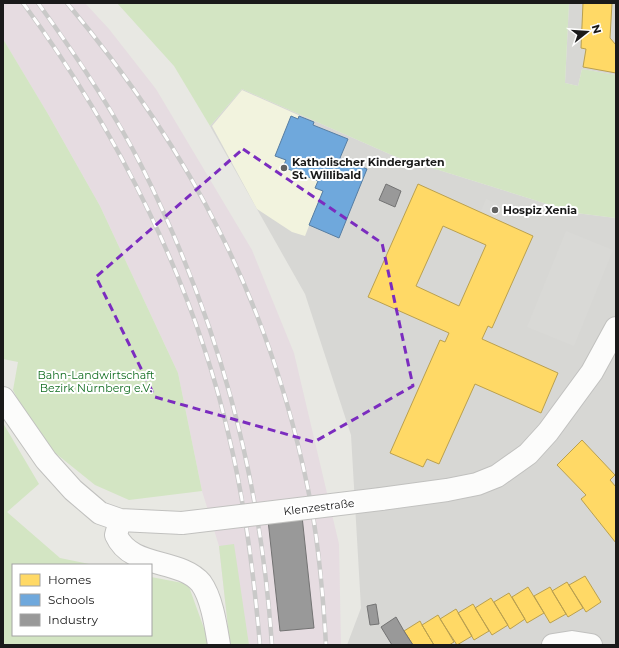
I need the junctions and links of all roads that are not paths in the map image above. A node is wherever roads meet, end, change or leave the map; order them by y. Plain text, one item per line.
1 (616, 328) edge
2 (3, 398) edge
3 (120, 520) junction
4 (219, 645) edge
5 (553, 645) edge
6 (591, 645) edge

1 - 3 street, Klenzestraße, bridge
2 - 3 street, Klenzestraße
3 - 4 street
5 - 6 street

